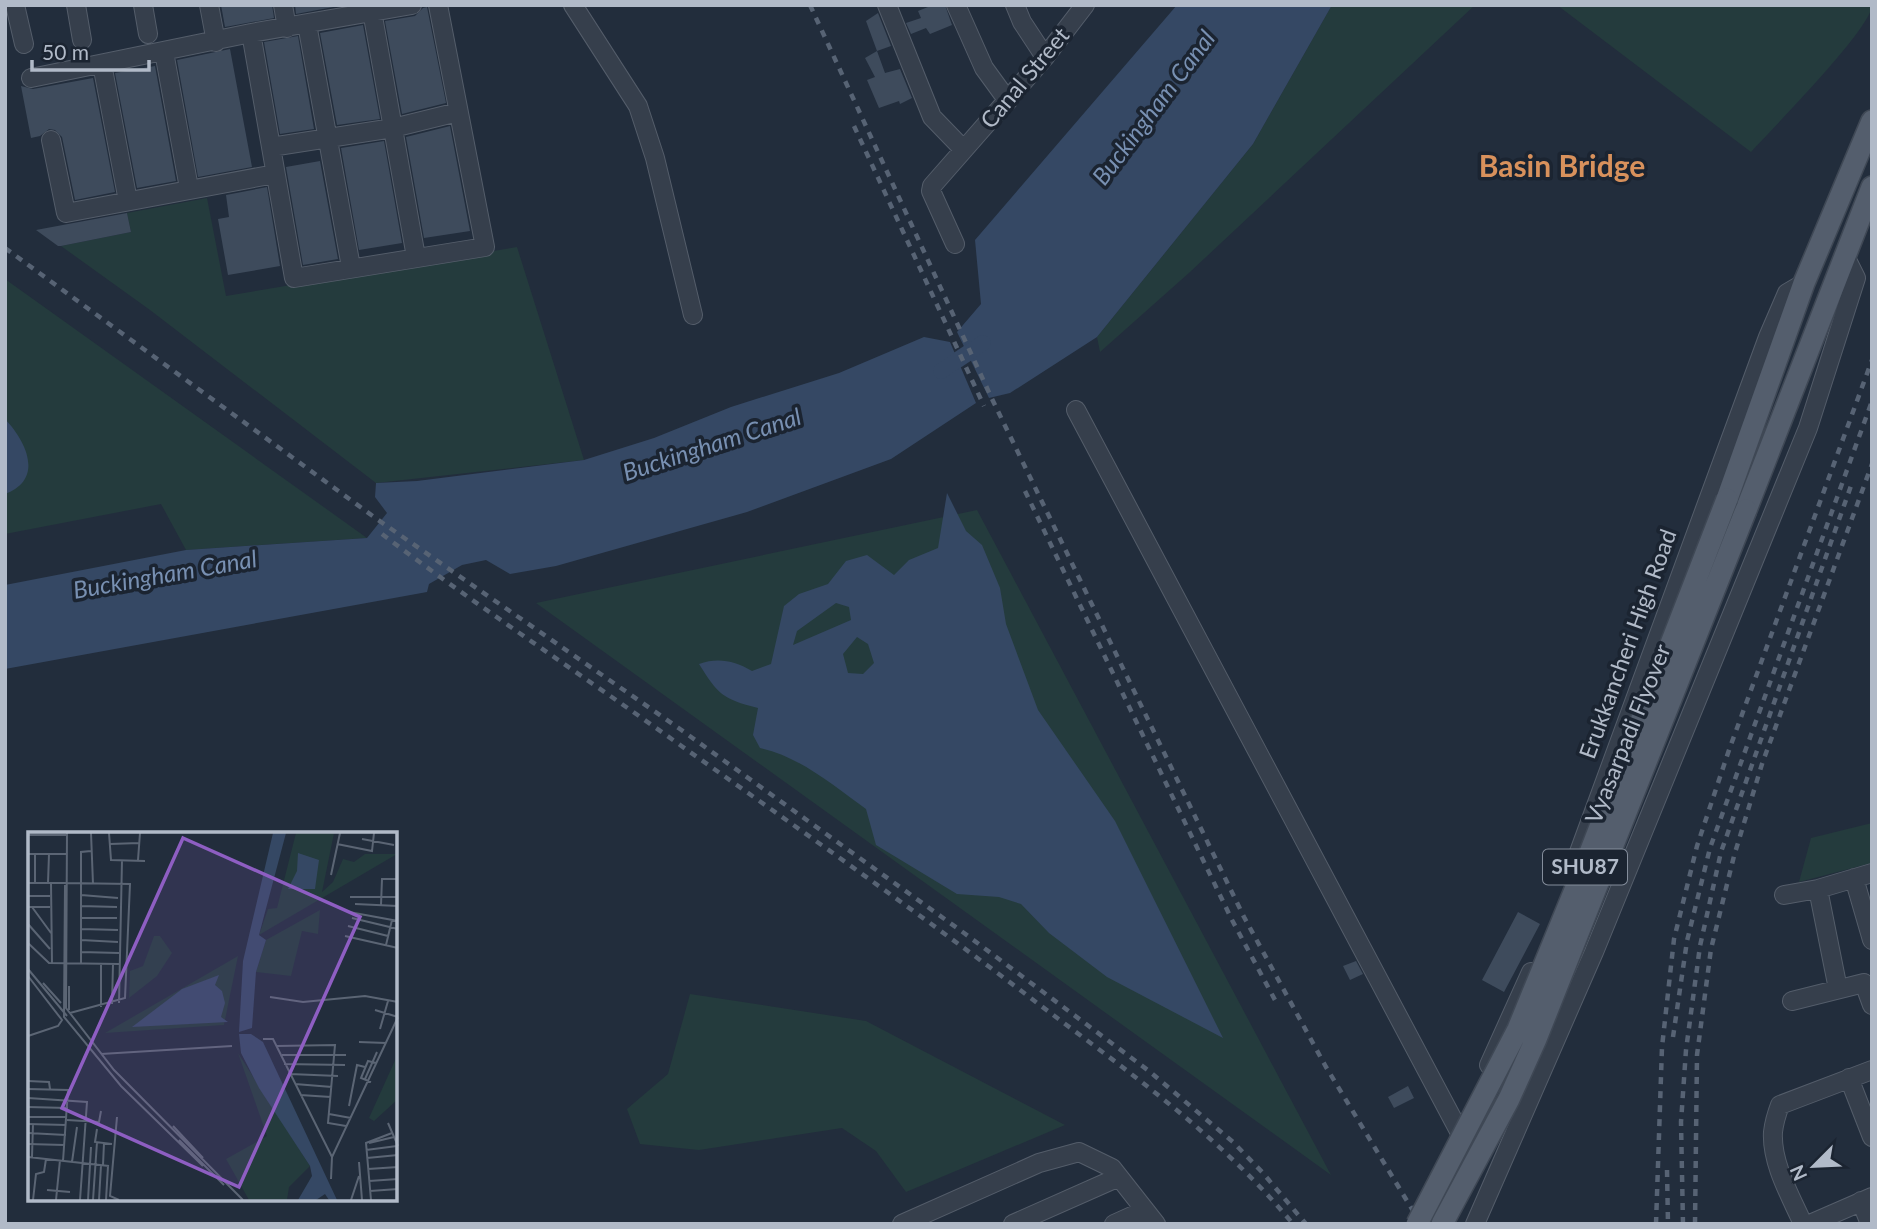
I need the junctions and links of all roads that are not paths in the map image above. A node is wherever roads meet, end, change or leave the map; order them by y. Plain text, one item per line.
1 (15, 5) edge
2 (76, 5) edge
3 (143, 5) edge
4 (209, 5) edge
5 (283, 5) edge
6 (412, 5) edge
7 (438, 5) edge
8 (573, 5) edge
9 (887, 5) edge
10 (956, 5) edge
11 (1015, 5) edge
12 (1085, 5) edge
13 (365, 10) edge
14 (307, 24) junction
15 (287, 28) junction
16 (251, 33) junction
17 (149, 34) dead end
18 (82, 40) dead end
19 (216, 41) junction
20 (24, 44) dead end
21 (163, 52) junction
22 (1045, 57) junction
23 (102, 64) junction
24 (31, 78) dead end
25 (1008, 101) junction
26 (458, 112) junction
27 (1872, 121) edge
28 (393, 128) junction
29 (328, 138) junction
30 (51, 140) dead end
31 (271, 148) junction
32 (963, 149) junction
33 (275, 174) junction
34 (1872, 187) edge
35 (189, 188) junction
36 (128, 201) junction
37 (955, 244) dead end
38 (1845, 256) junction
39 (416, 257) junction
40 (351, 267) junction
41 (1804, 284) junction
42 (693, 315) dead end
43 (1076, 410) dead end
44 (1575, 864) junction
45 (1872, 873) edge
46 (1854, 878) junction
47 (1623, 882) junction
48 (1818, 889) junction
49 (1784, 895) dead end
50 (1868, 913) edge
51 (1872, 940) edge
52 (1868, 982) edge
53 (1838, 989) junction
54 (1792, 1001) dead end
55 (1872, 1005) edge
56 (1872, 1070) edge
57 (1849, 1078) junction
58 (1459, 1131) junction
59 (1872, 1136) edge
60 (1119, 1177) junction
61 (1493, 1180) junction
62 (1866, 1199) edge
63 (1150, 1217) edge
64 (902, 1224) edge
65 (1013, 1224) edge
66 (1114, 1224) edge
67 (1417, 1224) edge
68 (1442, 1224) edge
69 (1475, 1224) edge
70 (1803, 1224) edge
71 (1810, 1224) edge
72 (1870, 1224) edge

1 - 20 street
2 - 18 street
3 - 17 street
4 - 19 street
5 - 15 street
6 - 13 street
7 - 26 street
8 - 42 street
9 - 32 street
10 - 25 street
11 - 22 street
12 - 22 street, Canal Street
13 - 14 street
13 - 28 street
14 - 15 street
14 - 29 street
15 - 16 street
16 - 19 street
16 - 31 street
19 - 21 street
21 - 23 street
21 - 35 street
22 - 25 street, Canal Street
23 - 24 street
23 - 36 street
25 - 32 street, Canal Street
26 - 28 street
26 - 39 street
27 - 41 main road, Erukkancheri High Road / SHU87
28 - 29 street
28 - 39 street
29 - 31 street
29 - 40 street
30 - 36 street
31 - 33 street
32 - 37 street, Canal Street
33 - 35 street
33 - 40 street
34 - 38 main road, SHU87
35 - 36 street
38 - 47 street
38 - 68 main road, Vyasarpadi Flyover / SHU87, bridge
39 - 40 street
41 - 44 street, Erukkancheri High Road
41 - 67 main road, Vyasarpadi Flyover / SHU87, bridge
43 - 58 street
44 - 47 street
44 - 58 street, Erukkancheri High Road
45 - 46 street
46 - 48 street
46 - 50 street
47 - 61 street
48 - 49 street
48 - 53 street
50 - 51 street
52 - 53 street
52 - 55 street
53 - 54 street
56 - 57 street
57 - 59 street
57 - 70 street
58 - 61 street
60 - 63 street
60 - 64 street
60 - 65 street
61 - 69 street
62 - 71 street
62 - 72 street
63 - 66 street

